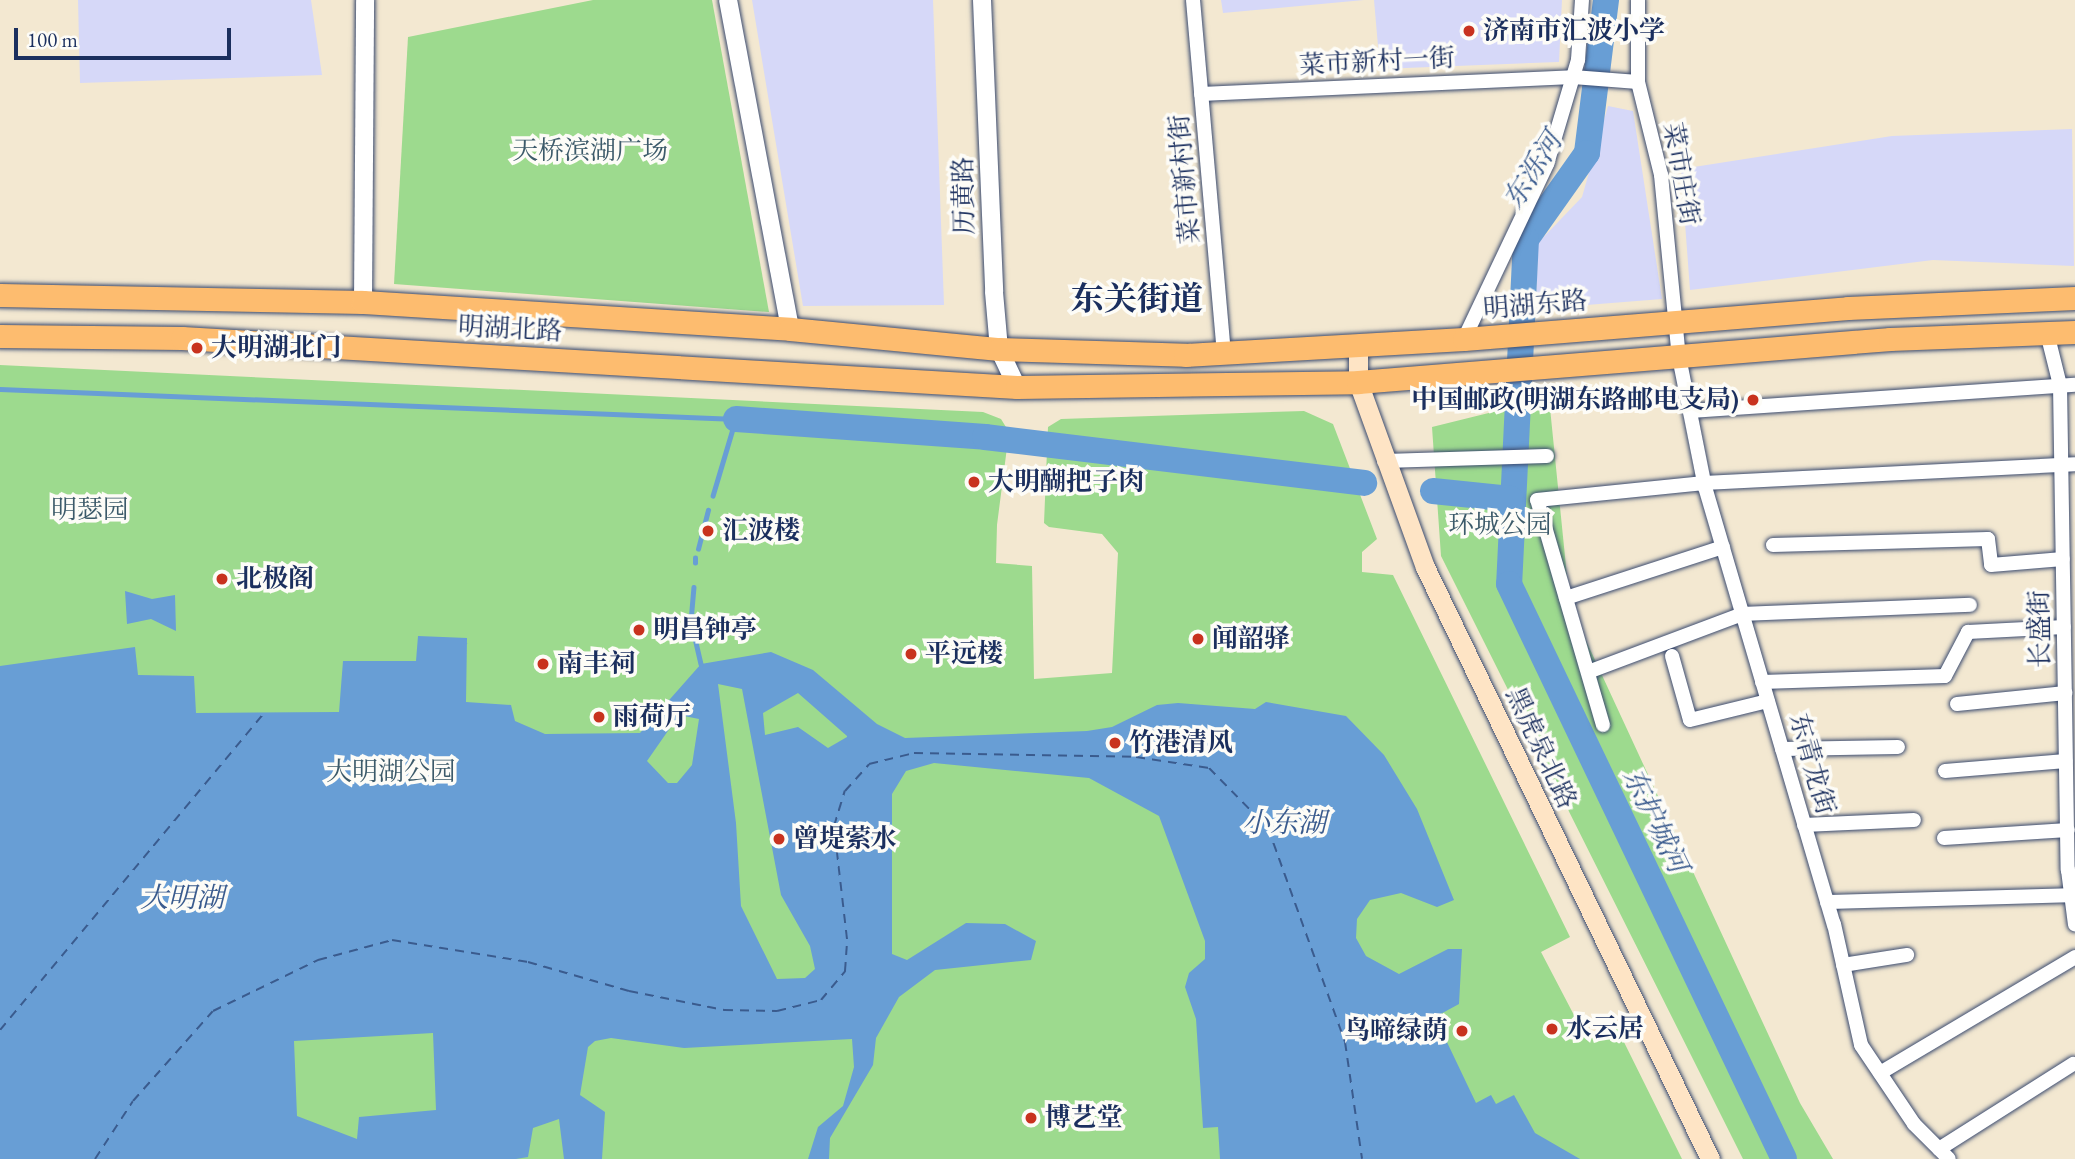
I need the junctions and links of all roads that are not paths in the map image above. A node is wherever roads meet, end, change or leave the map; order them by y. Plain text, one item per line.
1 (365, 0) edge
2 (728, 0) edge
3 (982, 0) edge
4 (1193, 0) edge
5 (1582, 0) edge
6 (1638, 0) edge
7 (1577, 78) junction
8 (1631, 82) junction
9 (1201, 94) junction
10 (0, 295) edge
11 (2075, 298) edge
12 (363, 302) junction
13 (1676, 322) junction
14 (790, 329) junction
15 (2075, 332) edge
16 (2047, 333) junction
17 (0, 336) edge
18 (1465, 339) junction
19 (1359, 346) junction
20 (999, 349) junction
21 (1224, 354) junction
22 (1679, 357) junction
23 (1358, 382) junction
24 (2060, 385) junction
25 (2075, 385) edge
26 (1017, 387) junction
27 (1690, 411) junction
28 (1547, 456) dead end
29 (1384, 461) junction
30 (2068, 465) edge
31 (1704, 483) junction
32 (1773, 545) dead end
33 (1723, 547) junction
34 (2063, 559) junction
35 (1566, 598) junction
36 (1970, 605) dead end
37 (1742, 614) junction
38 (2068, 620) edge
39 (1672, 656) dead end
40 (1588, 672) junction
41 (1762, 682) junction
42 (2068, 687) edge
43 (1768, 701) junction
44 (1957, 704) dead end
45 (1604, 726) dead end
46 (2071, 735) edge
47 (1898, 747) dead end
48 (1782, 749) junction
49 (2067, 761) junction
50 (1945, 771) dead end
51 (1913, 820) dead end
52 (1804, 825) junction
53 (2068, 830) junction
54 (1944, 838) dead end
55 (2071, 895) junction
56 (1827, 902) junction
57 (2075, 925) edge
58 (1907, 955) dead end
59 (2075, 957) edge
60 (1843, 965) junction
61 (2073, 1064) dead end
62 (1880, 1073) junction
63 (1944, 1154) edge
64 (1710, 1159) edge

1 - 12 street
2 - 14 street
3 - 20 street, 历黄路
4 - 9 street, 菜市新村街
5 - 7 street
6 - 8 street, 菜市庄街
7 - 8 street, 菜市新村一街
7 - 9 street, 菜市新村一街
7 - 18 street
8 - 13 street, 菜市庄街
9 - 21 street, 菜市新村街
10 - 12 main road, 明湖北路
11 - 13 main road, 明湖东路
12 - 14 main road, 明湖北路
13 - 18 main road, 明湖东路
13 - 22 street, 菜市庄街
14 - 20 main road, 明湖北路
15 - 16 main road
16 - 22 main road
16 - 24 street, 长盛街
17 - 26 main road, 明湖北路
18 - 19 main road, 明湖东路
19 - 21 main road, 明湖东路
19 - 23 main road, 黑虎泉北路
20 - 21 main road, 明湖东路
20 - 26 street, 历黄路
22 - 23 main road
22 - 27 street, 东青龙街
23 - 26 main road
23 - 29 main road, 黑虎泉北路
24 - 25 street
24 - 27 street
24 - 30 street, 长盛街
27 - 31 street, 东青龙街
28 - 29 street
29 - 64 main road, 黑虎泉北路
30 - 31 street
30 - 34 street, 长盛街
31 - 33 street, 东青龙街
31 - 35 street
32 - 34 street
33 - 35 street
33 - 37 street, 东青龙街
34 - 38 street, 长盛街
35 - 40 street
36 - 37 street
37 - 40 street
37 - 41 street, 东青龙街
38 - 41 street
38 - 42 street, 长盛街
39 - 43 street
40 - 45 street
41 - 43 street, 东青龙街
42 - 44 street
42 - 46 street, 长盛街
43 - 48 street, 东青龙街
46 - 49 street, 长盛街
47 - 48 street
48 - 52 street, 东青龙街
49 - 50 street
49 - 53 street, 长盛街
51 - 52 street
52 - 56 street, 东青龙街
53 - 54 street
53 - 55 street, 长盛街
55 - 56 street
55 - 57 street, 长盛街
56 - 60 street, 东青龙街
58 - 60 street
59 - 62 street
60 - 62 street, 东青龙街
61 - 63 street
62 - 63 street, 东青龙街

